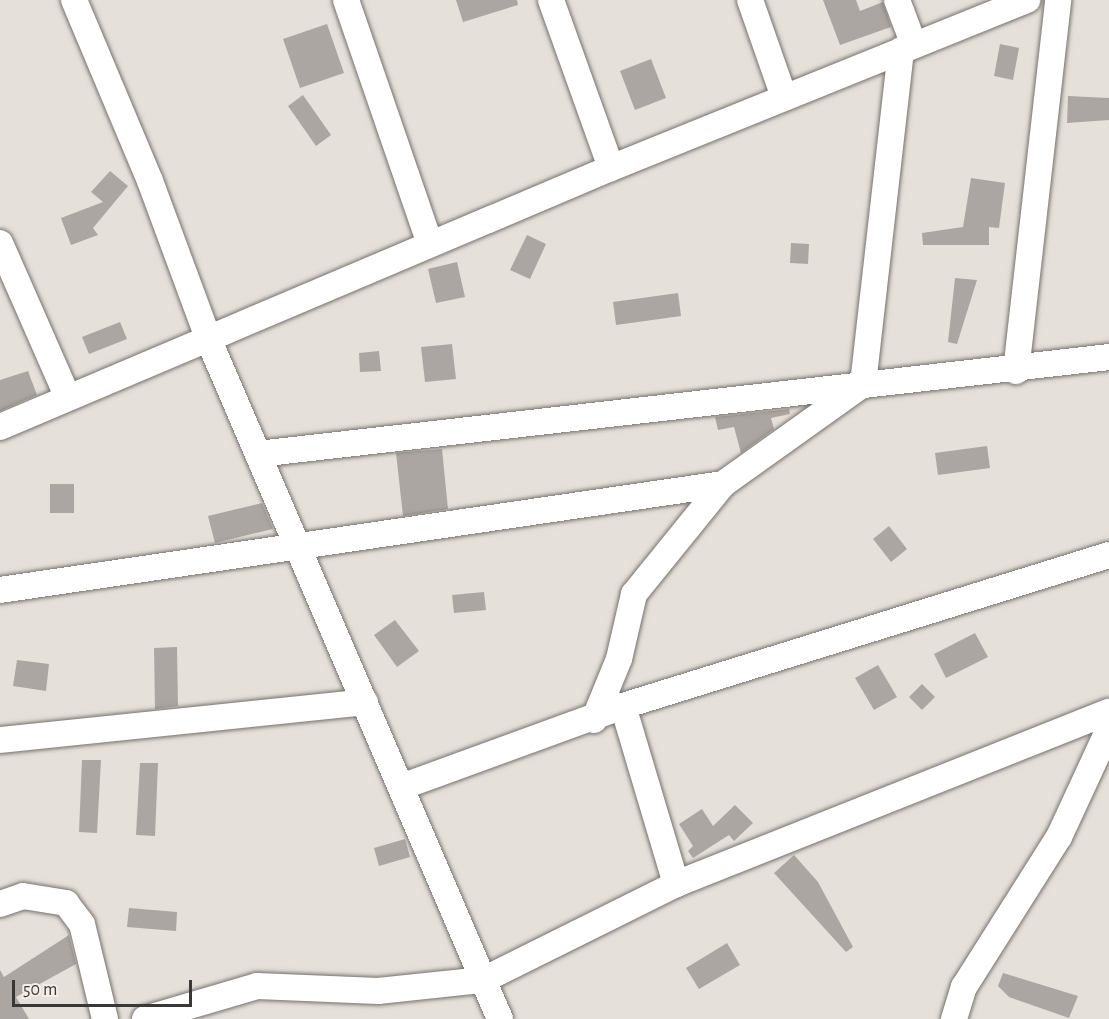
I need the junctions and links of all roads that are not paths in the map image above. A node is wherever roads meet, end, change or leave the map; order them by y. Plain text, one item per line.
1 (74, 0) edge
2 (346, 0) edge
3 (550, 0) edge
4 (750, 0) edge
5 (897, 0) edge
6 (1058, 0) edge
7 (1019, 1) edge
8 (908, 47) junction
9 (784, 98) junction
10 (611, 168) junction
11 (0, 243) edge
12 (430, 244) junction
13 (208, 338) junction
14 (1109, 357) edge
15 (1016, 371) junction
16 (863, 384) junction
17 (68, 398) junction
18 (0, 427) edge
19 (258, 454) junction
20 (723, 484) junction
21 (296, 544) junction
22 (1109, 555) edge
23 (0, 590) edge
24 (365, 702) junction
25 (623, 706) junction
26 (1109, 712) edge
27 (594, 720) junction
28 (1109, 729) edge
29 (0, 740) edge
30 (401, 788) junction
31 (676, 884) junction
32 (0, 904) edge
33 (483, 980) junction
34 (105, 1019) edge
35 (145, 1019) edge
36 (500, 1019) edge
37 (954, 1019) edge

1 - 13 street
2 - 12 street
3 - 10 street
4 - 9 street
5 - 8 street
6 - 15 street
7 - 8 street
8 - 9 street
8 - 16 street
9 - 10 street
10 - 12 street
11 - 17 street
12 - 13 street
13 - 17 street
13 - 19 street
14 - 15 street
15 - 16 street
16 - 19 street
16 - 20 street
17 - 18 street
19 - 21 street
20 - 21 street
20 - 27 street
21 - 23 street
21 - 24 street
22 - 25 street
24 - 29 street
24 - 30 street
25 - 27 street
25 - 31 street
26 - 31 street
27 - 30 street
28 - 37 street
30 - 33 street
31 - 33 street
32 - 34 street
33 - 35 street
33 - 36 street

